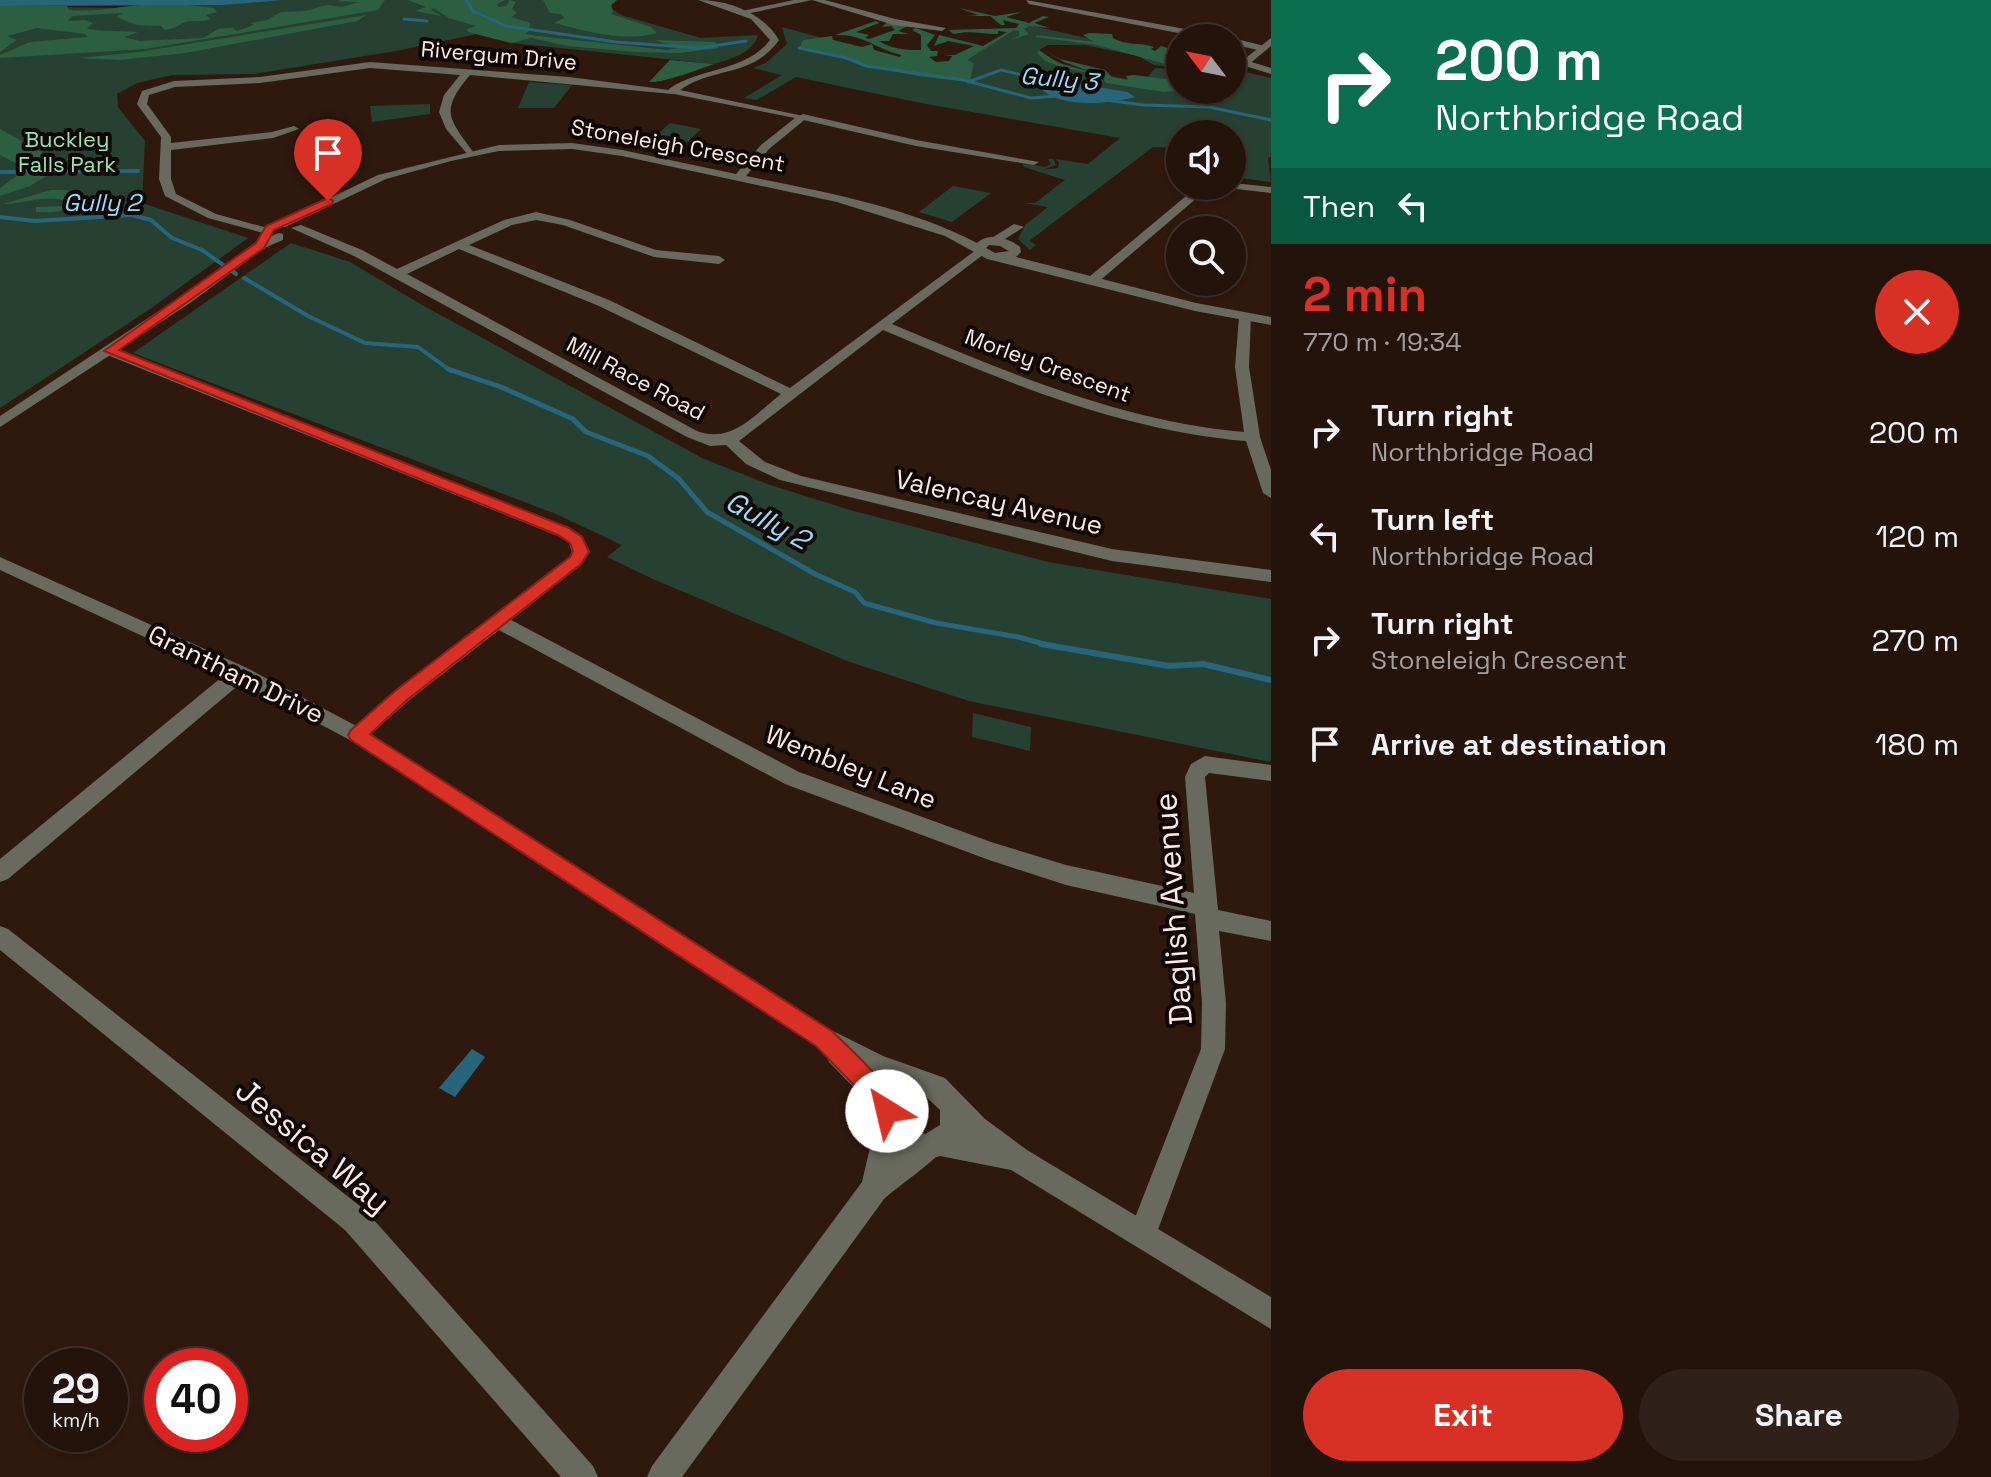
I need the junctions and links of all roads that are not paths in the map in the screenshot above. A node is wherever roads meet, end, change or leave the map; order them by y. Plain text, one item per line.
1 (702, 0) edge
2 (808, 0) edge
3 (816, 0) edge
4 (1029, 2) edge
5 (741, 12) junction
6 (1118, 20) junction
7 (1166, 27) edge
8 (935, 30) dead end
9 (1103, 30) dead end
10 (1246, 43) edge
11 (1267, 45) edge
12 (1271, 71) edge
13 (468, 72) junction
14 (672, 91) junction
15 (803, 117) junction
16 (294, 129) dead end
17 (168, 147) junction
18 (469, 153) junction
19 (1034, 162) dead end
20 (739, 177) junction
21 (1246, 187) edge
22 (1271, 190) edge
23 (1188, 200) edge
24 (279, 232) junction
25 (949, 233) junction
26 (992, 241) junction
27 (459, 245) junction
28 (1014, 248) junction
29 (980, 250) junction
30 (1002, 257) junction
31 (719, 260) dead end
32 (1049, 267) junction
33 (959, 269) junction
34 (397, 274) junction
35 (1093, 280) junction
36 (1246, 317) junction
37 (1271, 321) edge
38 (882, 325) junction
39 (110, 351) junction
40 (790, 393) junction
41 (0, 423) edge
42 (1252, 437) junction
43 (730, 440) junction
44 (1271, 493) edge
45 (0, 563) edge
46 (1271, 576) edge
47 (498, 621) junction
48 (240, 673) junction
49 (357, 735) junction
50 (1271, 773) edge
51 (0, 872) edge
52 (1206, 912) junction
53 (1271, 931) edge
54 (0, 936) edge
55 (824, 1039) junction
56 (914, 1079) junction
57 (952, 1105) junction
58 (888, 1115) junction
59 (936, 1144) junction
60 (1018, 1159) junction
61 (874, 1189) junction
62 (1143, 1233) junction
63 (1271, 1314) edge
64 (582, 1477) edge
65 (663, 1477) edge

1 - 5 street
2 - 5 street
3 - 8 street
4 - 6 street
5 - 14 street
6 - 7 street
6 - 9 street
10 - 11 street
11 - 12 street
13 - 14 street, Rivergum Drive
13 - 17 street, Rivergum Drive
13 - 18 street
14 - 15 street, Rivergum Drive
15 - 19 street, Rivergum Drive
15 - 20 street
16 - 17 street
17 - 24 street, Rivergum Drive
18 - 20 street, Stoneleigh Crescent
18 - 24 street, Stoneleigh Crescent
20 - 25 street, Stoneleigh Crescent
21 - 22 street
23 - 35 street
24 - 34 street, Mill Race Road
24 - 39 street, Stoneleigh Crescent
25 - 26 street, Stoneleigh Crescent
25 - 29 street, Stoneleigh Crescent
26 - 28 street, Stoneleigh Crescent
26 - 28 street
26 - 29 street
27 - 31 street
27 - 34 street
27 - 40 street
28 - 30 street
28 - 32 street, Stoneleigh Crescent
29 - 30 street, Stoneleigh Crescent
29 - 33 street, Mill Race Road
30 - 32 street, Stoneleigh Crescent
30 - 33 street
32 - 35 street, Stoneleigh Crescent
33 - 38 street, Mill Race Road
34 - 43 street, Mill Race Road
35 - 36 street, Stoneleigh Crescent
36 - 37 street, Stoneleigh Crescent
36 - 42 street
38 - 40 street, Mill Race Road
38 - 42 street, Morley Crescent
39 - 41 street, Stoneleigh Crescent
39 - 47 street
40 - 43 street, Mill Race Road
42 - 44 street
43 - 46 street, Valencay Avenue
45 - 48 street, Grantham Drive
47 - 49 street
47 - 52 street, Wembley Lane
48 - 49 street, Grantham Drive
48 - 51 street
49 - 55 street, Grantham Drive
50 - 52 street, Daglish Avenue
52 - 53 street, Wembley Lane
52 - 62 street, Daglish Avenue
54 - 64 street, Jessica Way
55 - 56 street, Grantham Drive
55 - 58 street, Grantham Drive
56 - 57 street, Grantham Drive
56 - 58 street
57 - 59 street
57 - 60 street, Grantham Drive
58 - 59 street, Grantham Drive
58 - 61 street
59 - 60 street, Grantham Drive
59 - 61 street
60 - 62 street, Grantham Drive
61 - 65 street
62 - 63 street, Grantham Drive

